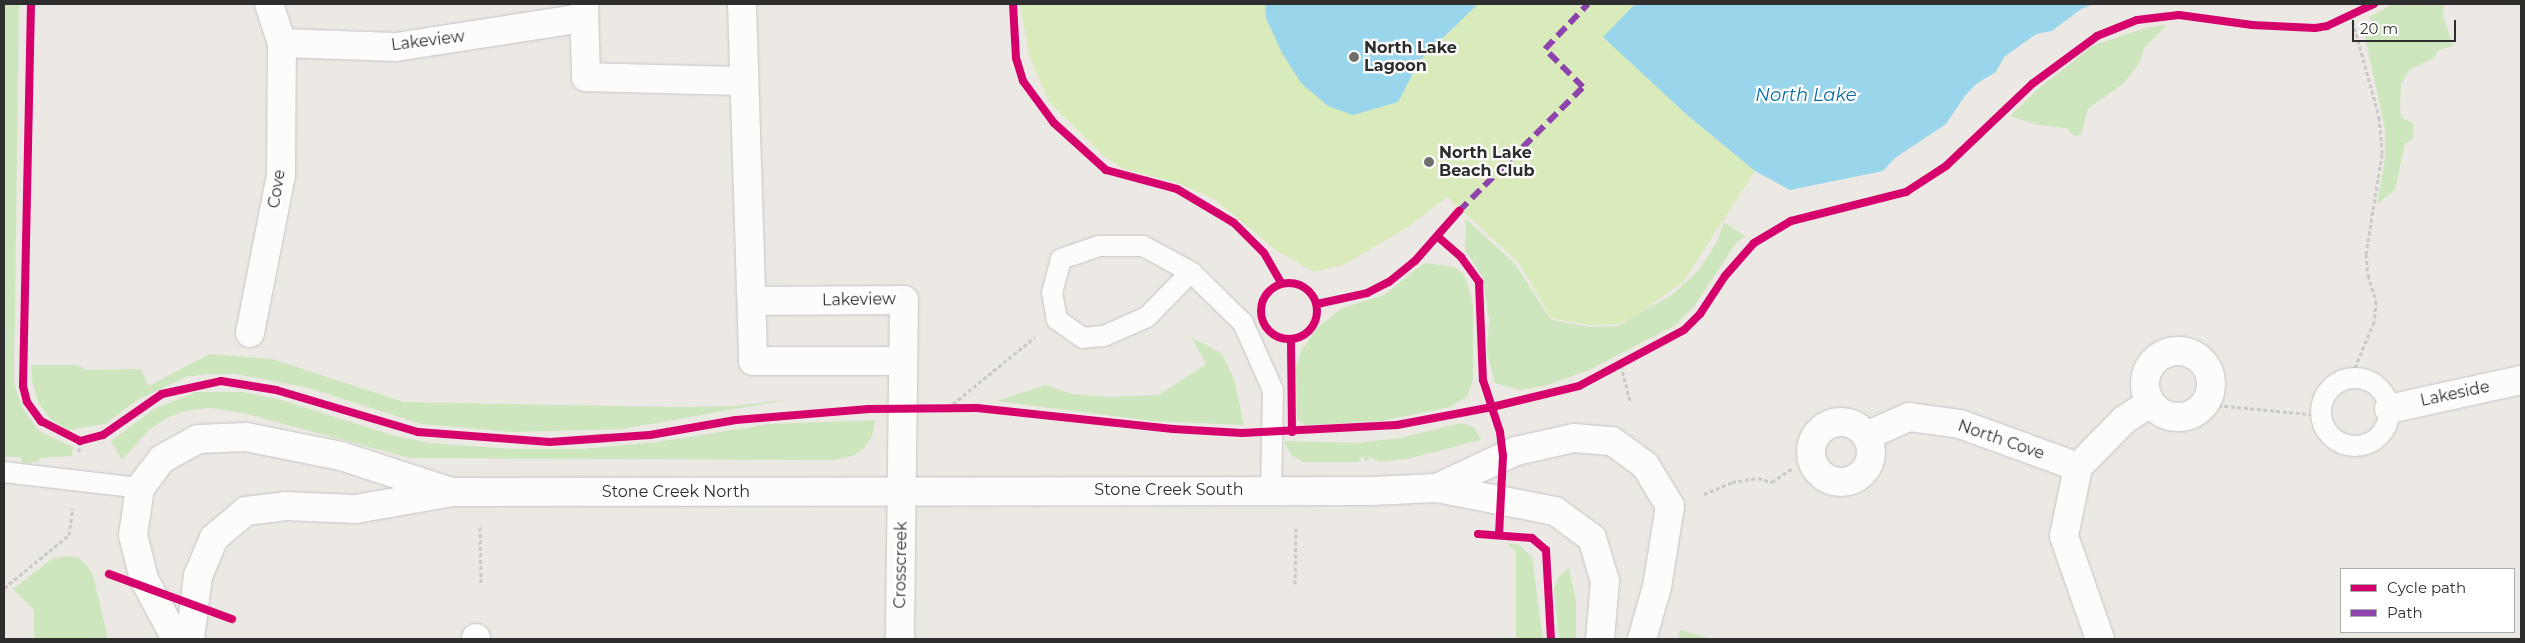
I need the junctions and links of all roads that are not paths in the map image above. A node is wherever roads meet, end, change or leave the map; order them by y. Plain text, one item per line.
1 (269, 4) edge
2 (742, 4) edge
3 (584, 11) edge
4 (282, 43) junction
5 (743, 81) junction
6 (1191, 272) junction
7 (752, 301) junction
8 (250, 333) dead end
9 (902, 361) junction
10 (2521, 380) edge
11 (2150, 403) junction
12 (2389, 409) junction
13 (1866, 436) dead end
14 (2078, 466) junction
15 (4, 472) edge
16 (140, 488) junction
17 (1437, 488) junction
18 (1271, 490) junction
19 (901, 491) junction
20 (452, 492) junction
21 (176, 639) edge
22 (190, 639) edge
23 (900, 639) edge
24 (1600, 639) edge
25 (1642, 639) edge
26 (2100, 639) edge

1 - 4 street
2 - 5 street
3 - 4 street, Lakeview
3 - 5 street, Lakeview
4 - 8 street, Cove
5 - 7 street
6 - 6 lane
6 - 18 lane
7 - 9 street
7 - 9 street, Lakeview
9 - 19 street, Lakeview
10 - 12 street, Lakeside
11 - 11 street
11 - 14 street
12 - 12 lane
13 - 14 street, North Cove
14 - 26 street
15 - 16 lane
16 - 20 street, Stone Creek North
16 - 21 street, Stone Creek North
17 - 18 street, Stone Creek South
17 - 24 street, Stone Creek South
17 - 25 street, Stone Creek South
18 - 19 street, Stone Creek South
19 - 20 street, Stone Creek North
19 - 23 street, Crosscreek
20 - 22 street, Stone Creek North

